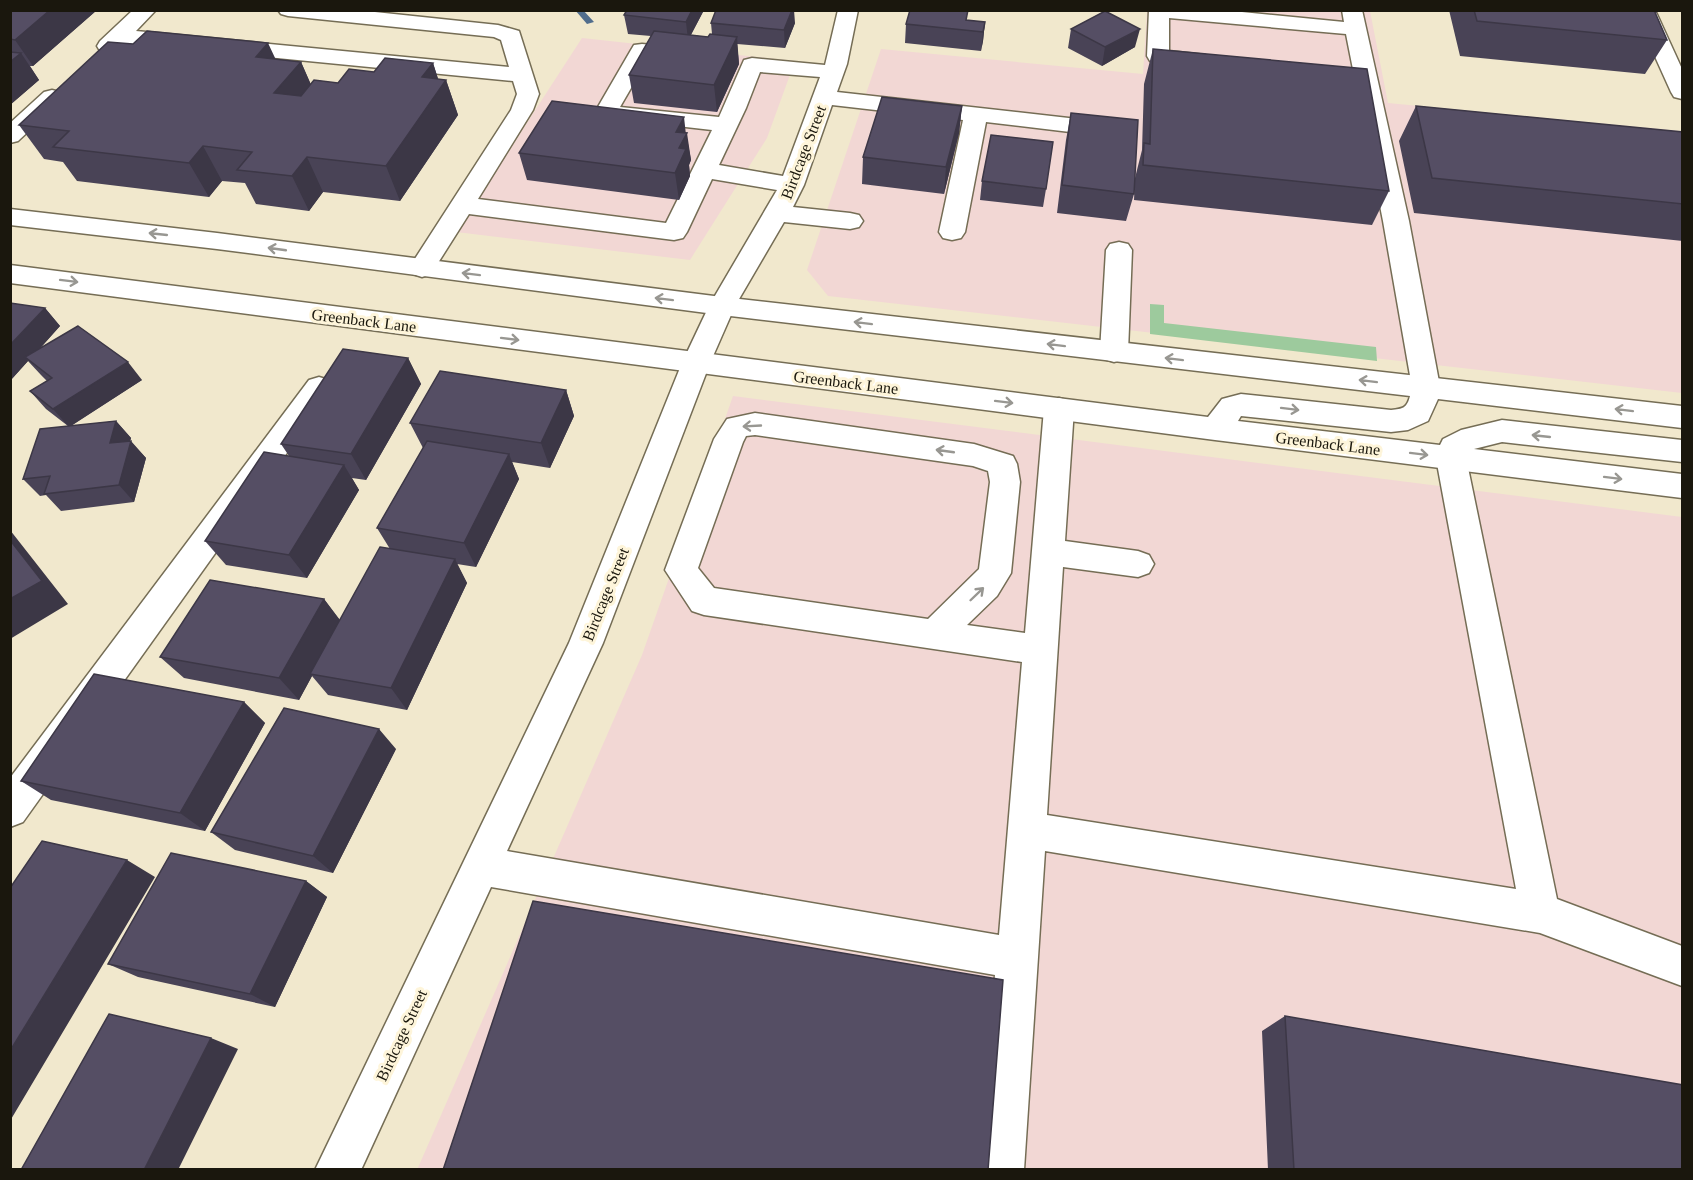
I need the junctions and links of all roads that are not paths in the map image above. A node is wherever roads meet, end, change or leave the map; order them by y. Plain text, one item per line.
1 (146, 10) edge
2 (288, 10) edge
3 (848, 10) edge
4 (1644, 10) edge
5 (1159, 11) edge
6 (1354, 20) edge
7 (119, 36) junction
8 (94, 59) edge
9 (1216, 62) edge
10 (752, 65) junction
11 (833, 72) junction
12 (523, 75) junction
13 (69, 82) edge
14 (1683, 92) edge
15 (824, 97) junction
16 (976, 114) junction
17 (727, 125) junction
18 (1095, 128) edge
19 (10, 136) edge
20 (705, 170) junction
21 (792, 185) junction
22 (462, 204) junction
23 (777, 213) junction
24 (16, 221) edge
25 (850, 221) dead end
26 (952, 232) dead end
27 (1119, 250) dead end
28 (422, 268) junction
29 (10, 274) edge
30 (722, 306) junction
31 (1114, 352) junction
32 (696, 363) junction
33 (319, 387) edge
34 (1426, 387) junction
35 (1059, 409) junction
36 (1683, 417) edge
37 (1215, 429) junction
38 (1683, 451) edge
39 (1451, 458) junction
40 (1683, 486) edge
41 (1049, 552) junction
42 (1138, 564) dead end
43 (935, 634) junction
44 (1042, 650) junction
45 (10, 809) edge
46 (1028, 830) junction
47 (481, 866) junction
48 (1540, 913) junction
49 (1018, 959) junction
50 (1683, 966) edge
51 (337, 1170) edge
52 (1001, 1170) edge

1 - 7 main road
2 - 12 main road
3 - 11 main road, Birdcage Street
4 - 14 main road
5 - 6 main road
5 - 9 main road
6 - 34 main road
7 - 8 main road
7 - 12 main road
10 - 11 main road
10 - 17 main road
10 - 17 main road
11 - 15 main road, Birdcage Street
12 - 22 main road
13 - 19 main road
15 - 16 main road
15 - 21 main road, Birdcage Street
16 - 18 main road
16 - 26 main road
17 - 20 main road
20 - 21 main road
20 - 22 main road
21 - 23 main road, Birdcage Street
22 - 28 main road
23 - 25 main road
23 - 30 main road, Birdcage Street
28 -> 24 main road
27 - 31 main road
30 -> 28 main road
29 -> 32 main road, Greenback Lane
31 -> 30 main road
30 - 32 main road, Birdcage Street
34 -> 31 main road
32 -> 35 main road, Greenback Lane
32 - 47 main road, Birdcage Street
33 - 45 main road
36 -> 34 main road
37 -> 34 main road
35 - 37 main road, Greenback Lane
35 - 41 main road
37 -> 39 main road, Greenback Lane
38 -> 39 main road
39 -> 40 main road, Greenback Lane
39 - 48 main road
41 - 42 main road
41 - 44 main road
43 -> 43 main road
43 - 44 main road
44 - 46 main road
46 - 48 main road
46 - 49 main road
47 - 49 main road
47 - 51 main road, Birdcage Street
48 - 50 main road
49 - 52 main road

